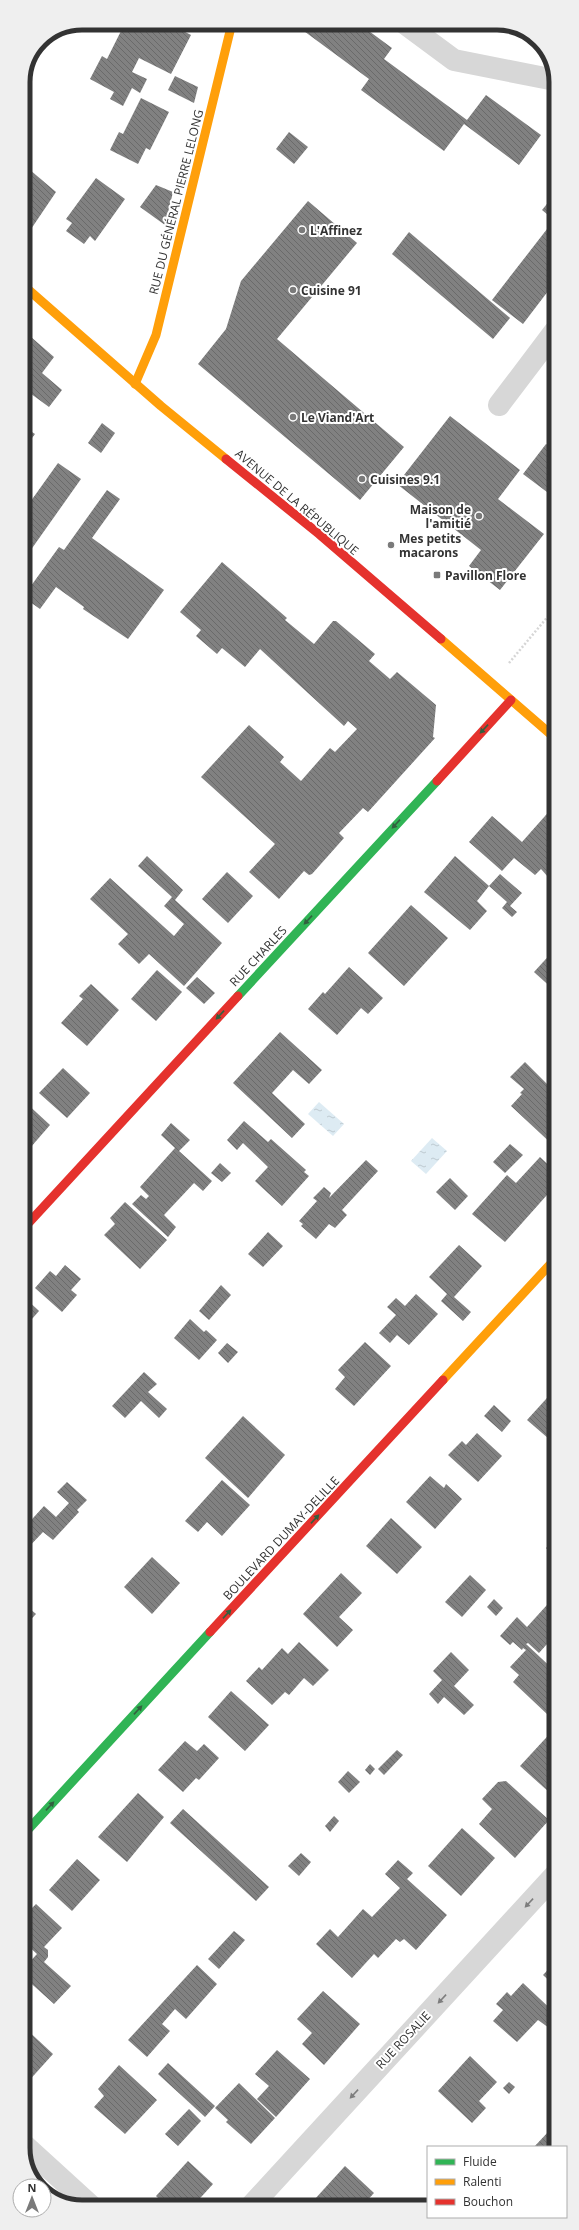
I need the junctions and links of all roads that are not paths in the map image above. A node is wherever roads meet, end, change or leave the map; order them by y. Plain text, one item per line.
1 (230, 30) edge
2 (413, 30) edge
3 (549, 79) edge
4 (30, 291) edge
5 (549, 339) edge
6 (135, 384) junction
7 (499, 405) dead end
8 (511, 700) junction
9 (549, 733) edge
10 (30, 1221) edge
11 (549, 1266) edge
12 (30, 1828) edge
13 (549, 1882) edge
14 (30, 2151) edge
15 (84, 2200) edge
16 (257, 2200) edge

1 - 6 street, RUE DU GÉNÉRAL PIERRE LELONG
2 - 3 street
4 - 6 street, AVENUE DE LA RÉPUBLIQUE
5 - 7 street
6 - 8 street, AVENUE DE LA RÉPUBLIQUE
8 - 9 street, AVENUE DE LA RÉPUBLIQUE
8 -> 10 street, RUE CHARLES
12 -> 11 street, BOULEVARD DUMAY-DELILLE
13 -> 16 street, RUE ROSALIE
14 - 15 street

